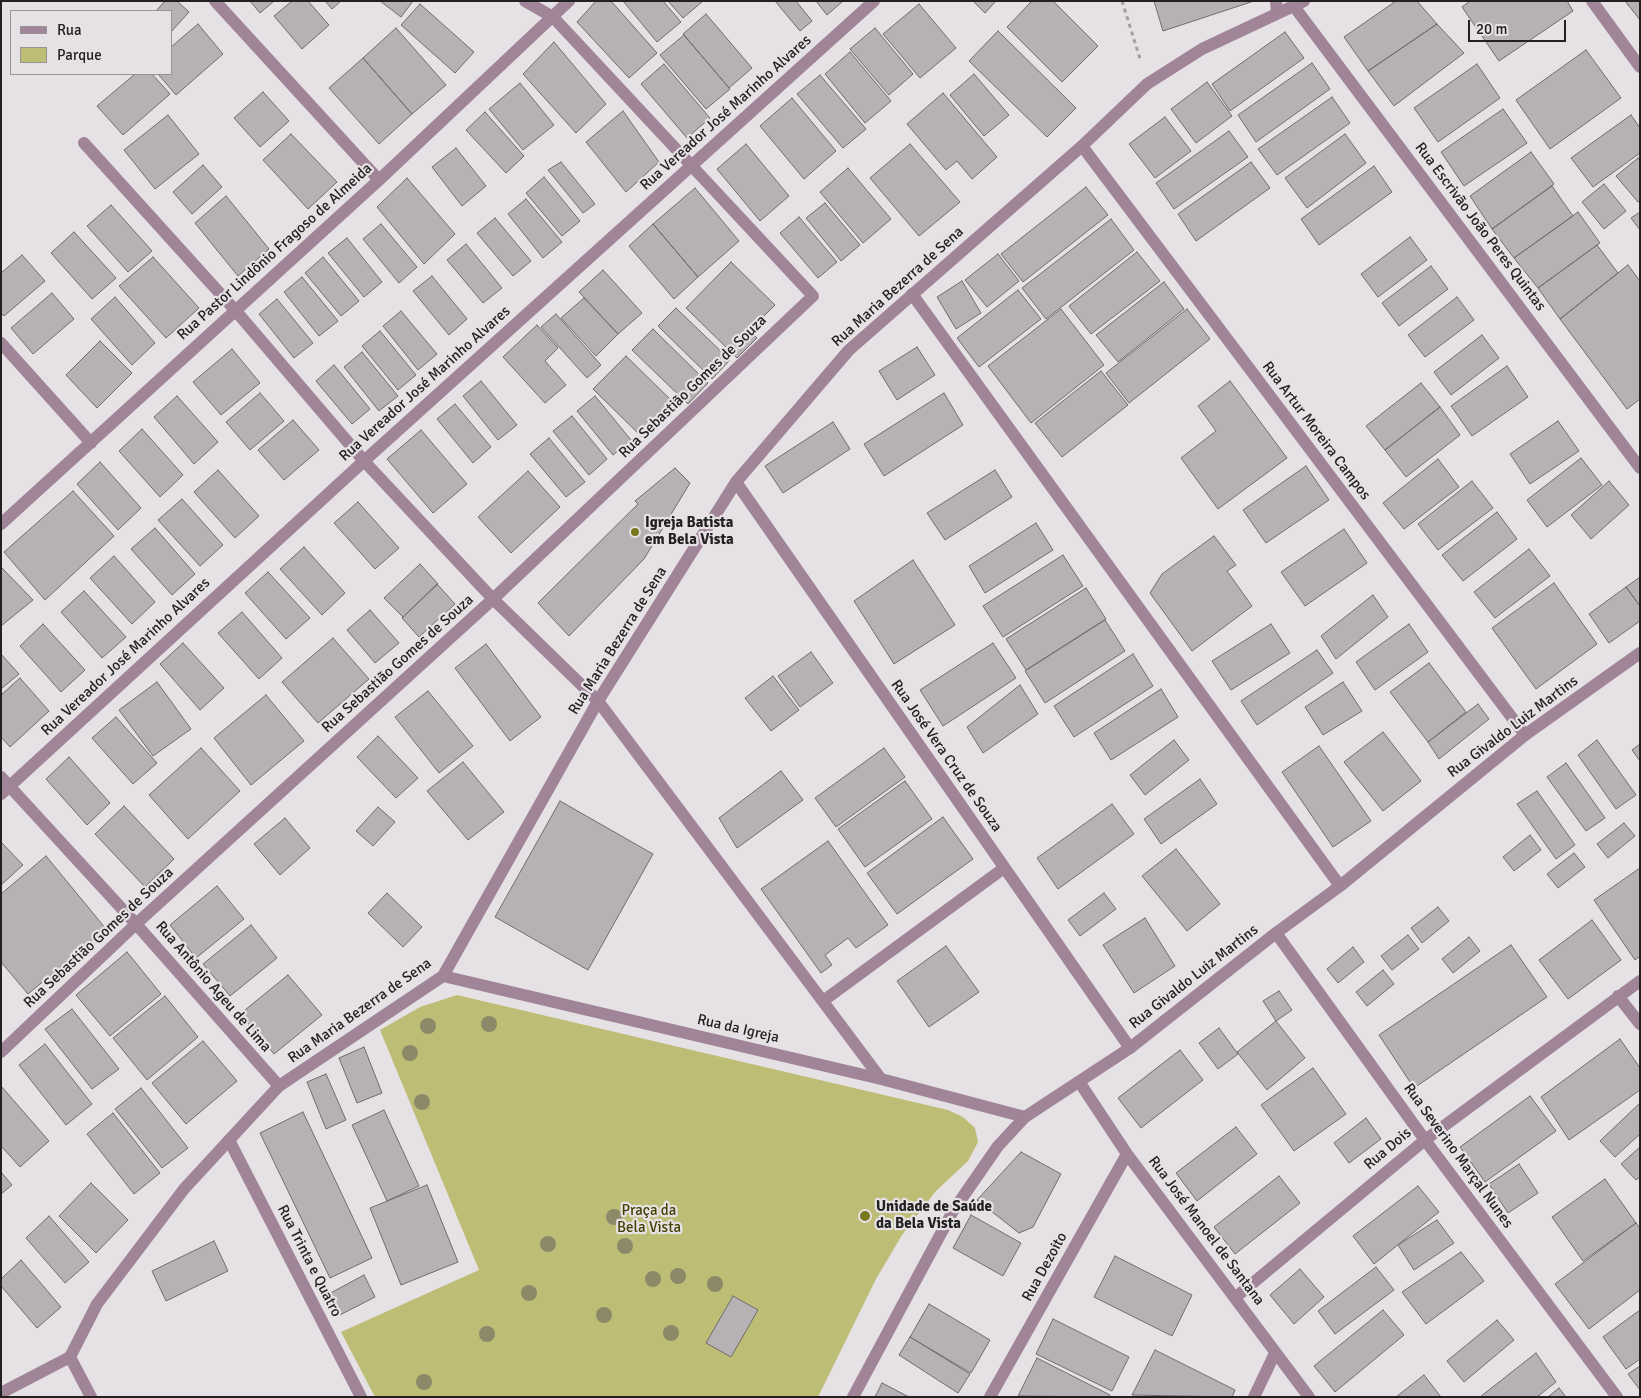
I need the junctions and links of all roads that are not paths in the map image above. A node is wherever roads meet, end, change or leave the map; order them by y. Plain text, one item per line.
1 (215, 1) edge
2 (525, 1) edge
3 (569, 1) edge
4 (874, 1) edge
5 (1592, 1) edge
6 (1299, 3) edge
7 (1276, 7) edge
8 (553, 17) junction
9 (1640, 67) edge
10 (84, 143) dead end
11 (1082, 146) junction
12 (692, 165) junction
13 (379, 180) junction
14 (912, 294) junction
15 (235, 310) junction
16 (1, 344) edge
17 (91, 443) junction
18 (364, 460) junction
19 (1640, 468) edge
20 (736, 482) junction
21 (1, 524) edge
22 (494, 599) junction
23 (1640, 653) edge
24 (598, 701) junction
25 (1525, 734) junction
26 (4, 786) edge
27 (1004, 868) junction
28 (1340, 886) junction
29 (136, 924) junction
30 (1276, 933) junction
31 (443, 976) junction
32 (1640, 981) edge
33 (1618, 996) junction
34 (823, 1000) junction
35 (1640, 1024) edge
36 (1130, 1048) junction
37 (1, 1052) edge
38 (881, 1079) junction
39 (1080, 1083) junction
40 (279, 1086) junction
41 (1026, 1117) junction
42 (229, 1140) junction
43 (1424, 1140) junction
44 (1127, 1154) junction
45 (1236, 1297) junction
46 (1275, 1353) junction
47 (70, 1357) junction
48 (1, 1393) edge
49 (90, 1397) edge
50 (361, 1397) edge
51 (853, 1397) edge
52 (990, 1397) edge
53 (1254, 1397) edge
54 (1309, 1397) edge
55 (1617, 1397) edge

1 - 13 street
2 - 8 street
3 - 8 street, Rua Pastor Lindônio Fragoso de Almeida
4 - 12 street, Rua Vereador José Marinho Alvares
5 - 9 street
6 - 7 street, Rua Maria Bezerra de Sena
6 - 19 street, Rua Escrivão João Peres Quintas
7 - 11 street, Rua Maria Bezerra de Sena
8 - 12 street
8 - 13 street, Rua Pastor Lindônio Fragoso de Almeida
10 - 15 street
11 - 14 street, Rua Maria Bezerra de Sena
11 - 25 street, Rua Artur Moreira Campos
12 - 18 street, Rua Vereador José Marinho Alvares
12 - 22 street, Rua Sebastião Gomes de Souza
13 - 15 street, Rua Pastor Lindônio Fragoso de Almeida
14 - 20 street, Rua Maria Bezerra de Sena
14 - 28 street
15 - 17 street, Rua Pastor Lindônio Fragoso de Almeida
15 - 18 street
16 - 17 street
17 - 21 street, Rua Pastor Lindônio Fragoso de Almeida
18 - 22 street
18 - 26 street, Rua Vereador José Marinho Alvares
20 - 24 street, Rua Maria Bezerra de Sena
20 - 27 street, Rua José Vera Cruz de Souza
22 - 24 street
22 - 29 street, Rua Sebastião Gomes de Souza
23 - 25 street, Rua Givaldo Luiz Martins
24 - 31 street, Rua Maria Bezerra de Sena
24 - 34 street
25 - 28 street, Rua Givaldo Luiz Martins
26 - 29 street, Rua Antônio Ageu de Lima
27 - 34 street
27 - 36 street, Rua José Vera Cruz de Souza
28 - 30 street, Rua Givaldo Luiz Martins
29 - 37 street, Rua Sebastião Gomes de Souza
29 - 40 street, Rua Antônio Ageu de Lima
30 - 36 street, Rua Givaldo Luiz Martins
30 - 43 street, Rua Severino Marçal Nunes
31 - 38 street, Rua da Igreja
31 - 40 street, Rua Maria Bezerra de Sena
32 - 33 street, Rua Dois
33 - 35 street
33 - 43 street, Rua Dois
34 - 38 street
36 - 39 street, Rua Givaldo Luiz Martins
38 - 41 street, Rua da Igreja
39 - 41 street, Rua Givaldo Luiz Martins
39 - 44 street, Rua José Manoel de Santana
40 - 42 street, Rua Maria Bezerra de Sena
41 - 51 street, Rua Givaldo Luiz Martins
42 - 47 street, Rua Maria Bezerra de Sena
42 - 50 street, Rua Trinta e Quatro
43 - 45 street, Rua Dois
43 - 55 street, Rua Severino Marçal Nunes
44 - 45 street, Rua José Manoel de Santana
44 - 52 street, Rua Dezoito
45 - 46 street, Rua José Manoel de Santana
46 - 53 street
46 - 54 street, Rua José Manoel de Santana
47 - 48 street
47 - 49 street

